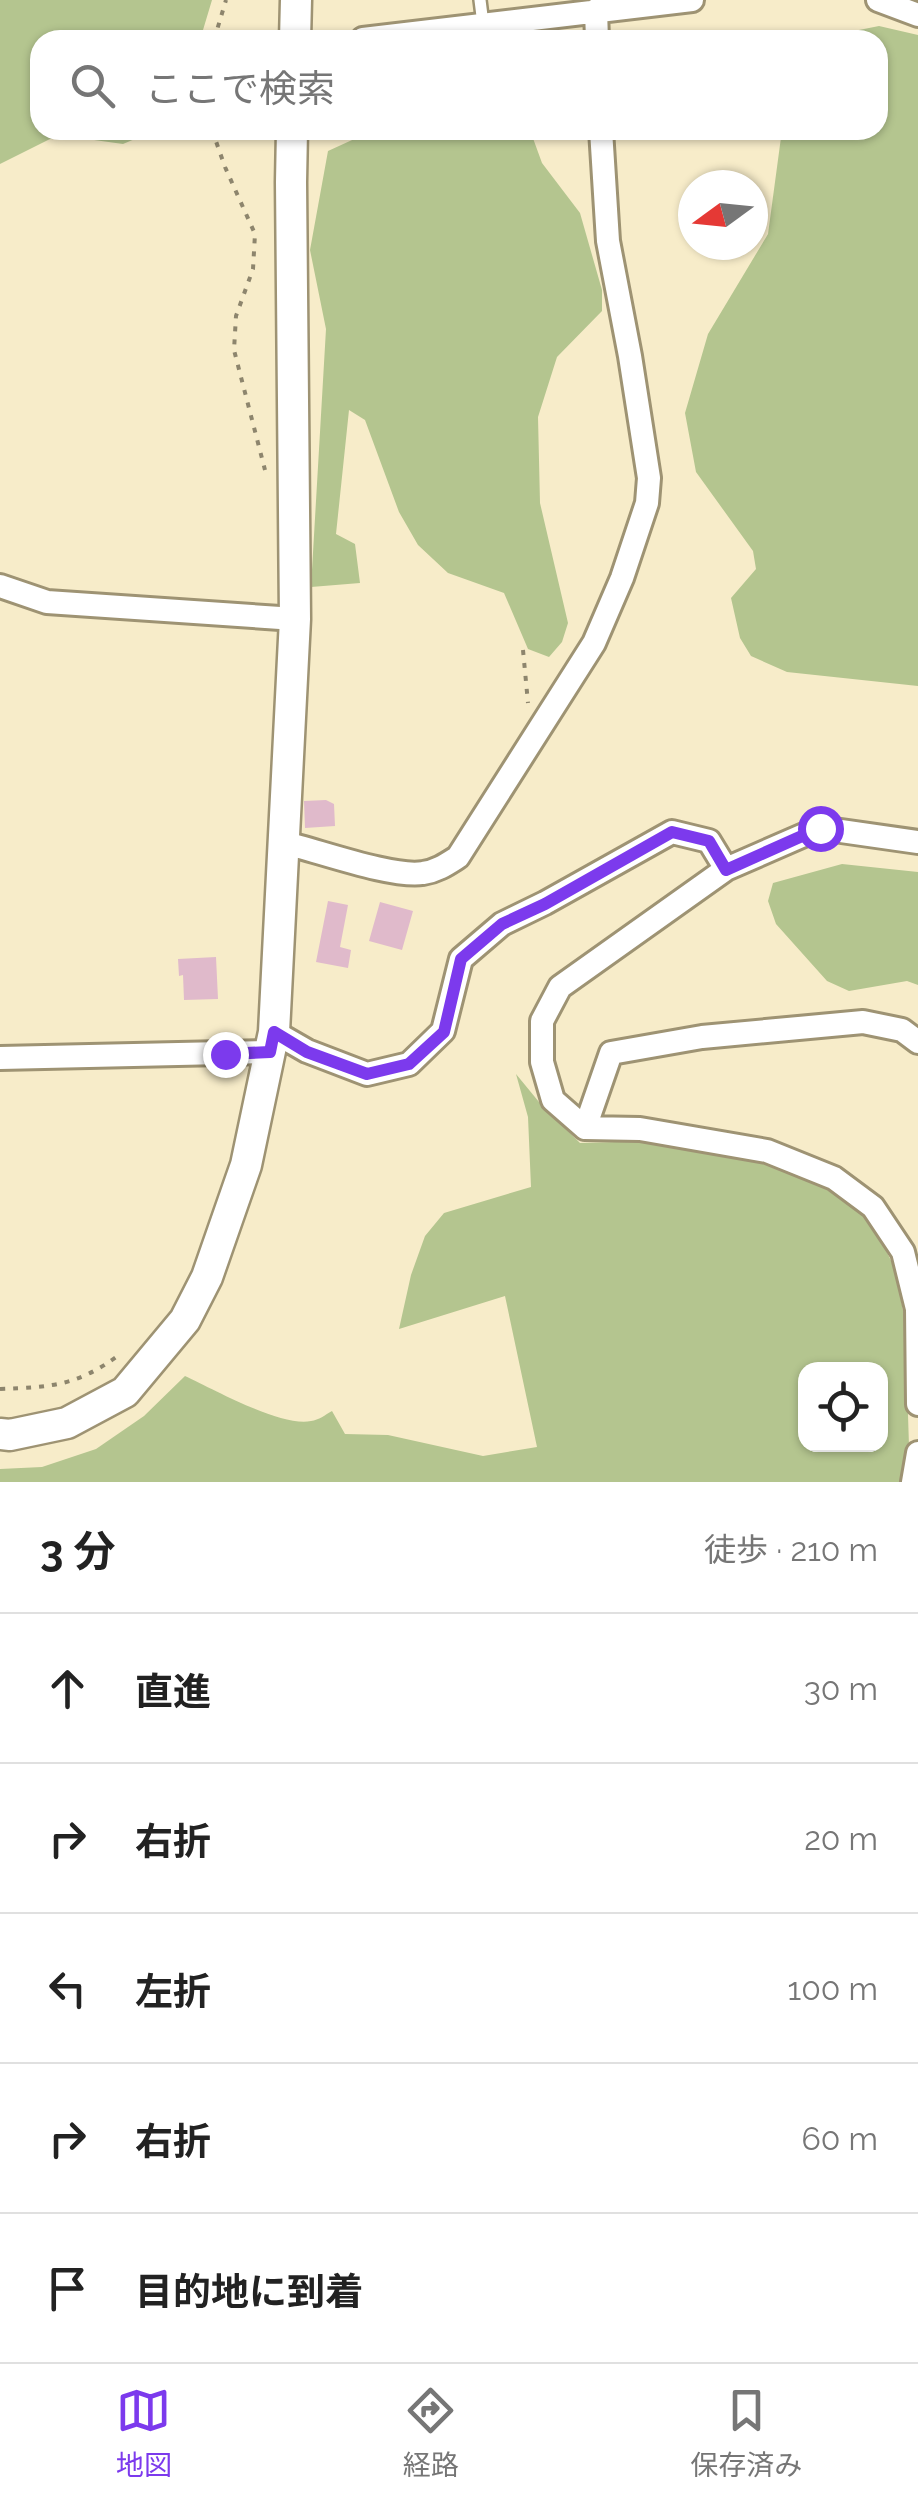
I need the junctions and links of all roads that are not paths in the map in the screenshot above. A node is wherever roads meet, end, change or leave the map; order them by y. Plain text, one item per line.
1 (296, 0) edge
2 (480, 0) edge
3 (692, 0) edge
4 (878, 0) edge
5 (596, 10) junction
6 (918, 15) edge
7 (483, 24) junction
8 (295, 30) edge
9 (432, 30) edge
10 (597, 30) edge
11 (292, 140) edge
12 (603, 140) edge
13 (0, 586) edge
14 (295, 619) junction
15 (918, 842) edge
16 (285, 843) junction
17 (726, 870) junction
18 (272, 1042) junction
19 (918, 1042) edge
20 (0, 1058) edge
21 (585, 1128) junction
22 (918, 1404) edge
23 (0, 1434) edge
24 (918, 1453) edge
25 (913, 1482) edge

1 - 8 street
2 - 7 lane
3 - 5 street
4 - 6 street
5 - 7 street
5 - 10 street
7 - 9 street
11 - 14 street
12 - 16 street
13 - 14 street
14 - 16 street
15 - 17 street
16 - 18 street
17 - 18 street
17 - 21 street
18 - 20 street
18 - 23 street
19 - 21 street
21 - 22 street
24 - 25 street

